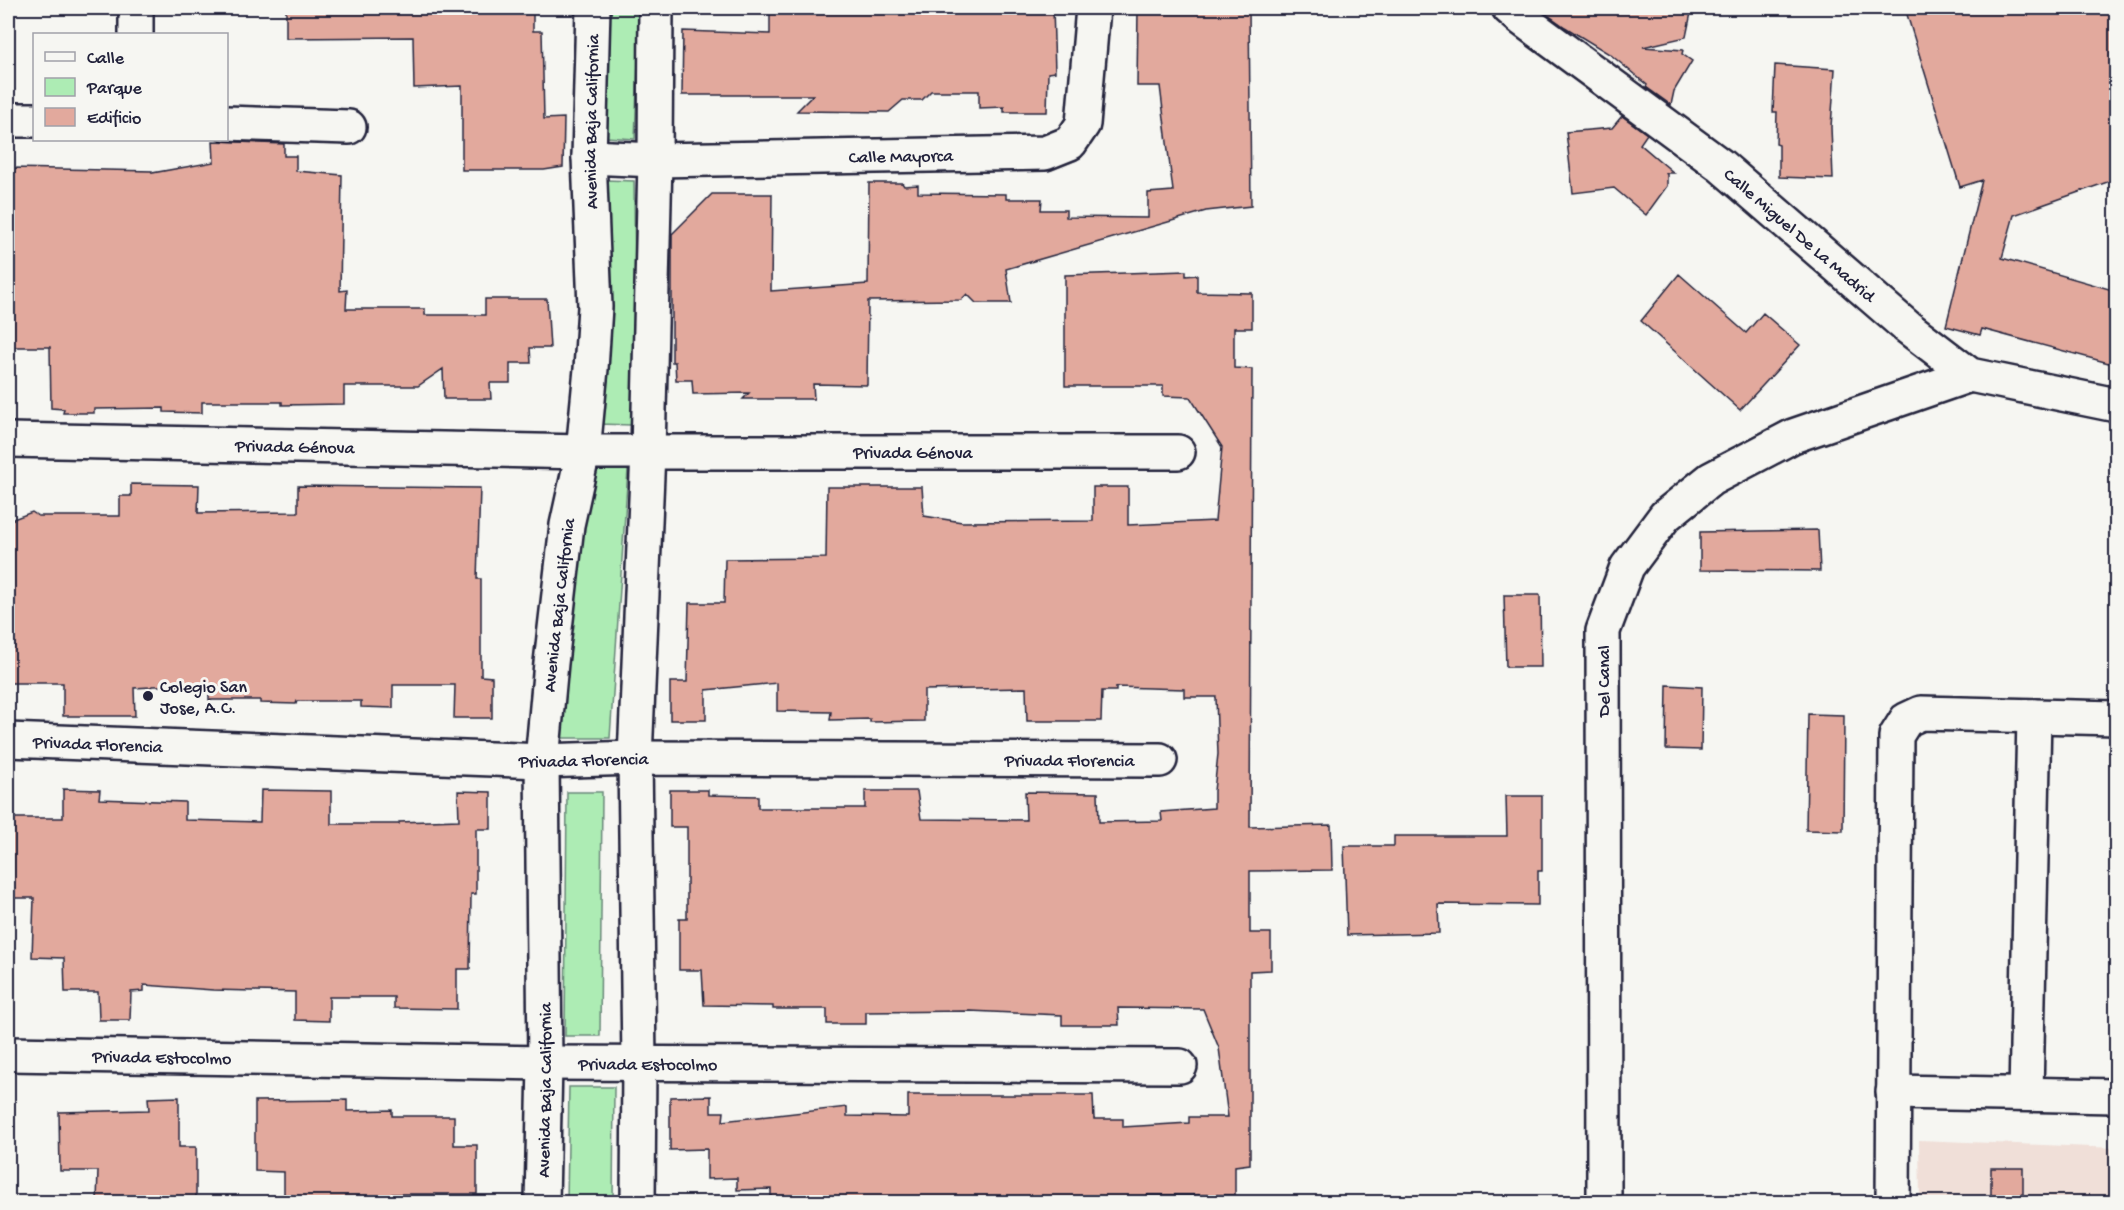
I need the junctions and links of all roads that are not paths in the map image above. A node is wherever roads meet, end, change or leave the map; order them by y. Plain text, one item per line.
1 (136, 8) edge
2 (593, 8) edge
3 (656, 8) edge
4 (1093, 8) edge
5 (1509, 8) edge
6 (136, 33) edge
7 (8, 120) edge
8 (33, 120) edge
9 (228, 123) edge
10 (349, 127) dead end
11 (589, 157) junction
12 (655, 160) junction
13 (1970, 375) junction
14 (2116, 405) edge
15 (9, 440) edge
16 (583, 452) junction
17 (648, 452) junction
18 (1178, 452) dead end
19 (2034, 716) junction
20 (2116, 718) edge
21 (8, 740) edge
22 (635, 758) junction
23 (1160, 760) dead end
24 (542, 761) junction
25 (8, 1054) edge
26 (639, 1063) junction
27 (545, 1064) junction
28 (1180, 1066) dead end
29 (1893, 1092) junction
30 (2026, 1094) junction
31 (2116, 1096) edge
32 (542, 1203) edge
33 (638, 1203) edge
34 (1604, 1203) edge
35 (1893, 1203) edge

1 - 6 street
2 - 11 street, Avenida Baja California
3 - 12 street
4 - 12 street, Calle Mayorca
5 - 13 street, Calle Miguel De La Madrid
7 - 8 street
9 - 10 street
11 - 12 street, Calle Mayorca
11 - 16 street, Avenida Baja California
12 - 17 street
13 - 14 street, Calle Miguel De La Madrid
13 - 34 street, Del Canal
15 - 16 street, Privada Génova
16 - 17 street, Privada Génova
16 - 24 street, Avenida Baja California
17 - 18 street, Privada Génova
17 - 22 street
19 - 20 street
19 - 29 street
19 - 30 street
21 - 24 street, Privada Florencia
22 - 23 street, Privada Florencia
22 - 24 street, Privada Florencia
22 - 26 street
24 - 27 street, Avenida Baja California
25 - 27 street, Privada Estocolmo
26 - 27 street, Privada Estocolmo
26 - 28 street, Privada Estocolmo
26 - 33 street
27 - 32 street, Avenida Baja California
29 - 30 street
29 - 35 street
30 - 31 street

